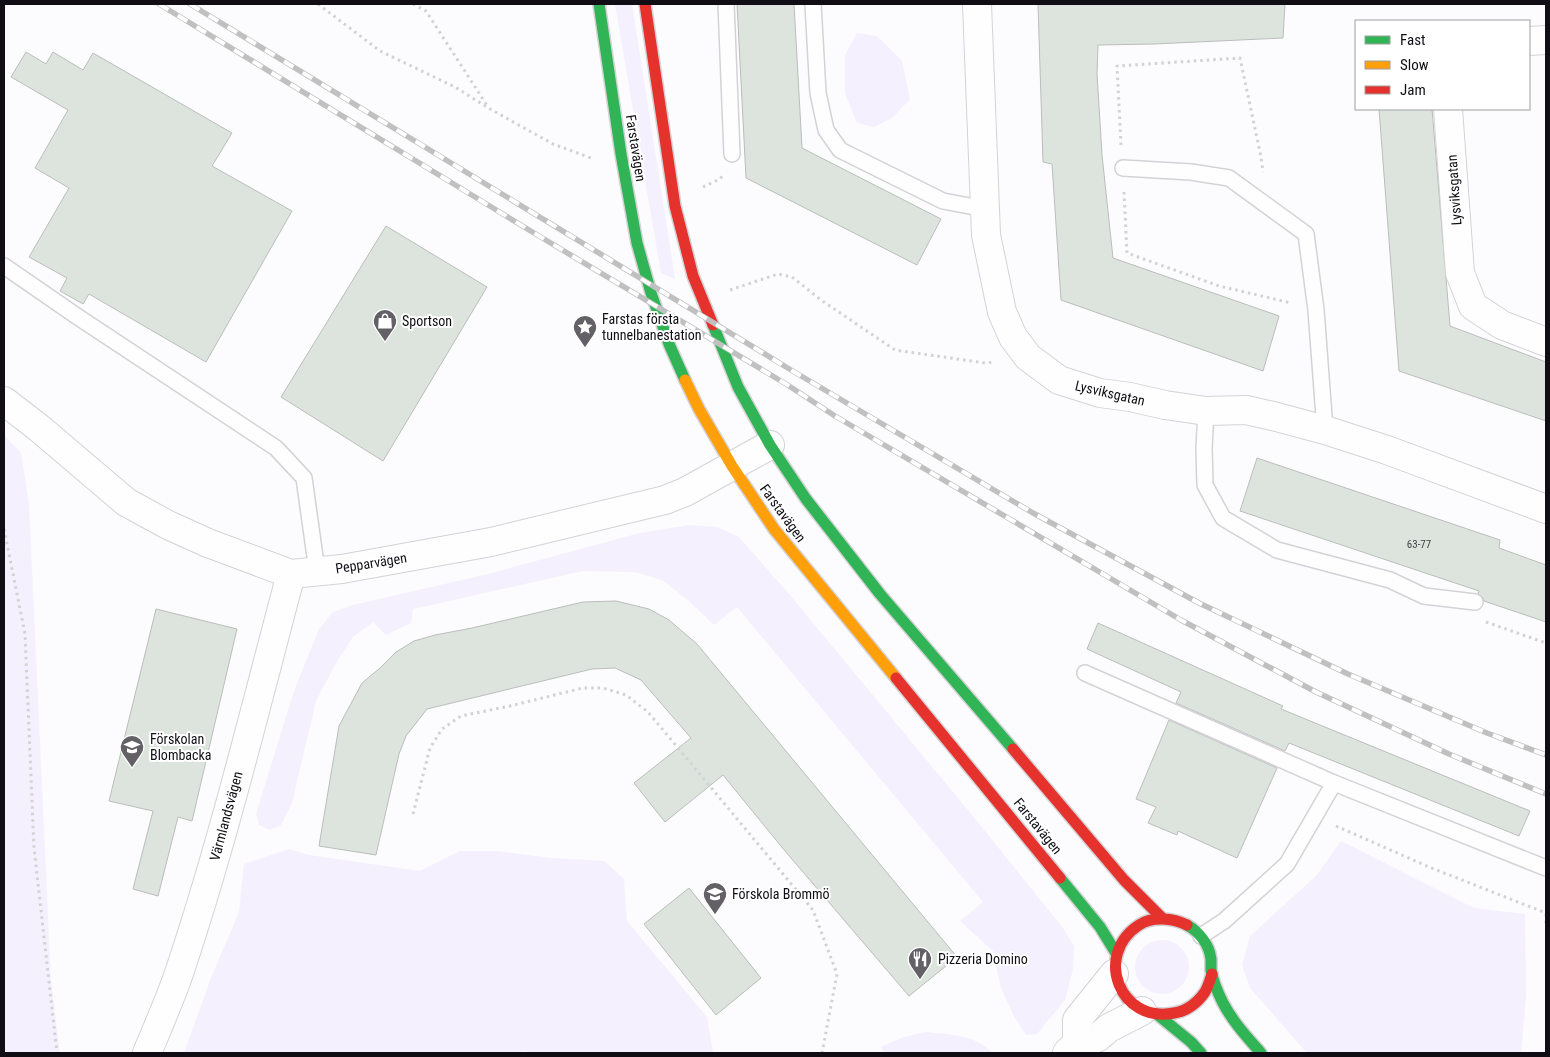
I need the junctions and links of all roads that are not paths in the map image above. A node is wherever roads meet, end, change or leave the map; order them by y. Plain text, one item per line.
1 (599, 4) edge
2 (645, 4) edge
3 (726, 4) edge
4 (825, 4) edge
5 (977, 4) edge
6 (813, 9) edge
7 (1546, 40) edge
8 (1530, 41) edge
9 (1448, 110) edge
10 (732, 154) road end
11 (1123, 168) road end
12 (985, 209) junction
13 (4, 266) edge
14 (1546, 342) edge
15 (4, 401) edge
16 (1206, 411) junction
17 (1325, 430) junction
18 (770, 445) junction
19 (732, 466) junction
20 (1546, 509) edge
21 (304, 572) junction
22 (1474, 602) road end
23 (1085, 673) dead end
24 (1334, 783) junction
25 (1546, 868) edge
26 (1162, 918) junction
27 (1202, 936) junction
28 (1115, 964) junction
29 (1212, 974) junction
30 (1150, 1013) junction
31 (1072, 1048) edge
32 (147, 1053) edge
33 (1201, 1053) edge
34 (1261, 1053) edge

1 - 19 street, Farstavägen
2 - 18 street, Farstavägen
3 - 10 lane
4 - 6 lane
5 - 12 street, Lysviksgatan
6 - 12 lane
7 - 8 street
9 - 14 street, Lysviksgatan
11 - 17 lane
12 - 16 street, Lysviksgatan
13 - 21 lane
15 - 21 street, Pepparvägen
16 - 17 street, Lysviksgatan
16 - 22 lane
17 - 20 street, Lysviksgatan
18 - 19 street, Pepparvägen
18 - 26 street, Farstavägen
19 - 21 street, Pepparvägen
19 - 28 street, Farstavägen
21 - 32 street, Värmlandsvägen
23 - 24 lane
24 - 25 lane
24 - 27 lane
26 - 27 street, Farstavägen
26 - 28 street
27 - 29 street
28 - 30 street, Farstavägen
28 - 31 street
29 - 30 street
29 - 34 street
30 - 31 street
30 - 33 street, Farstavägen

